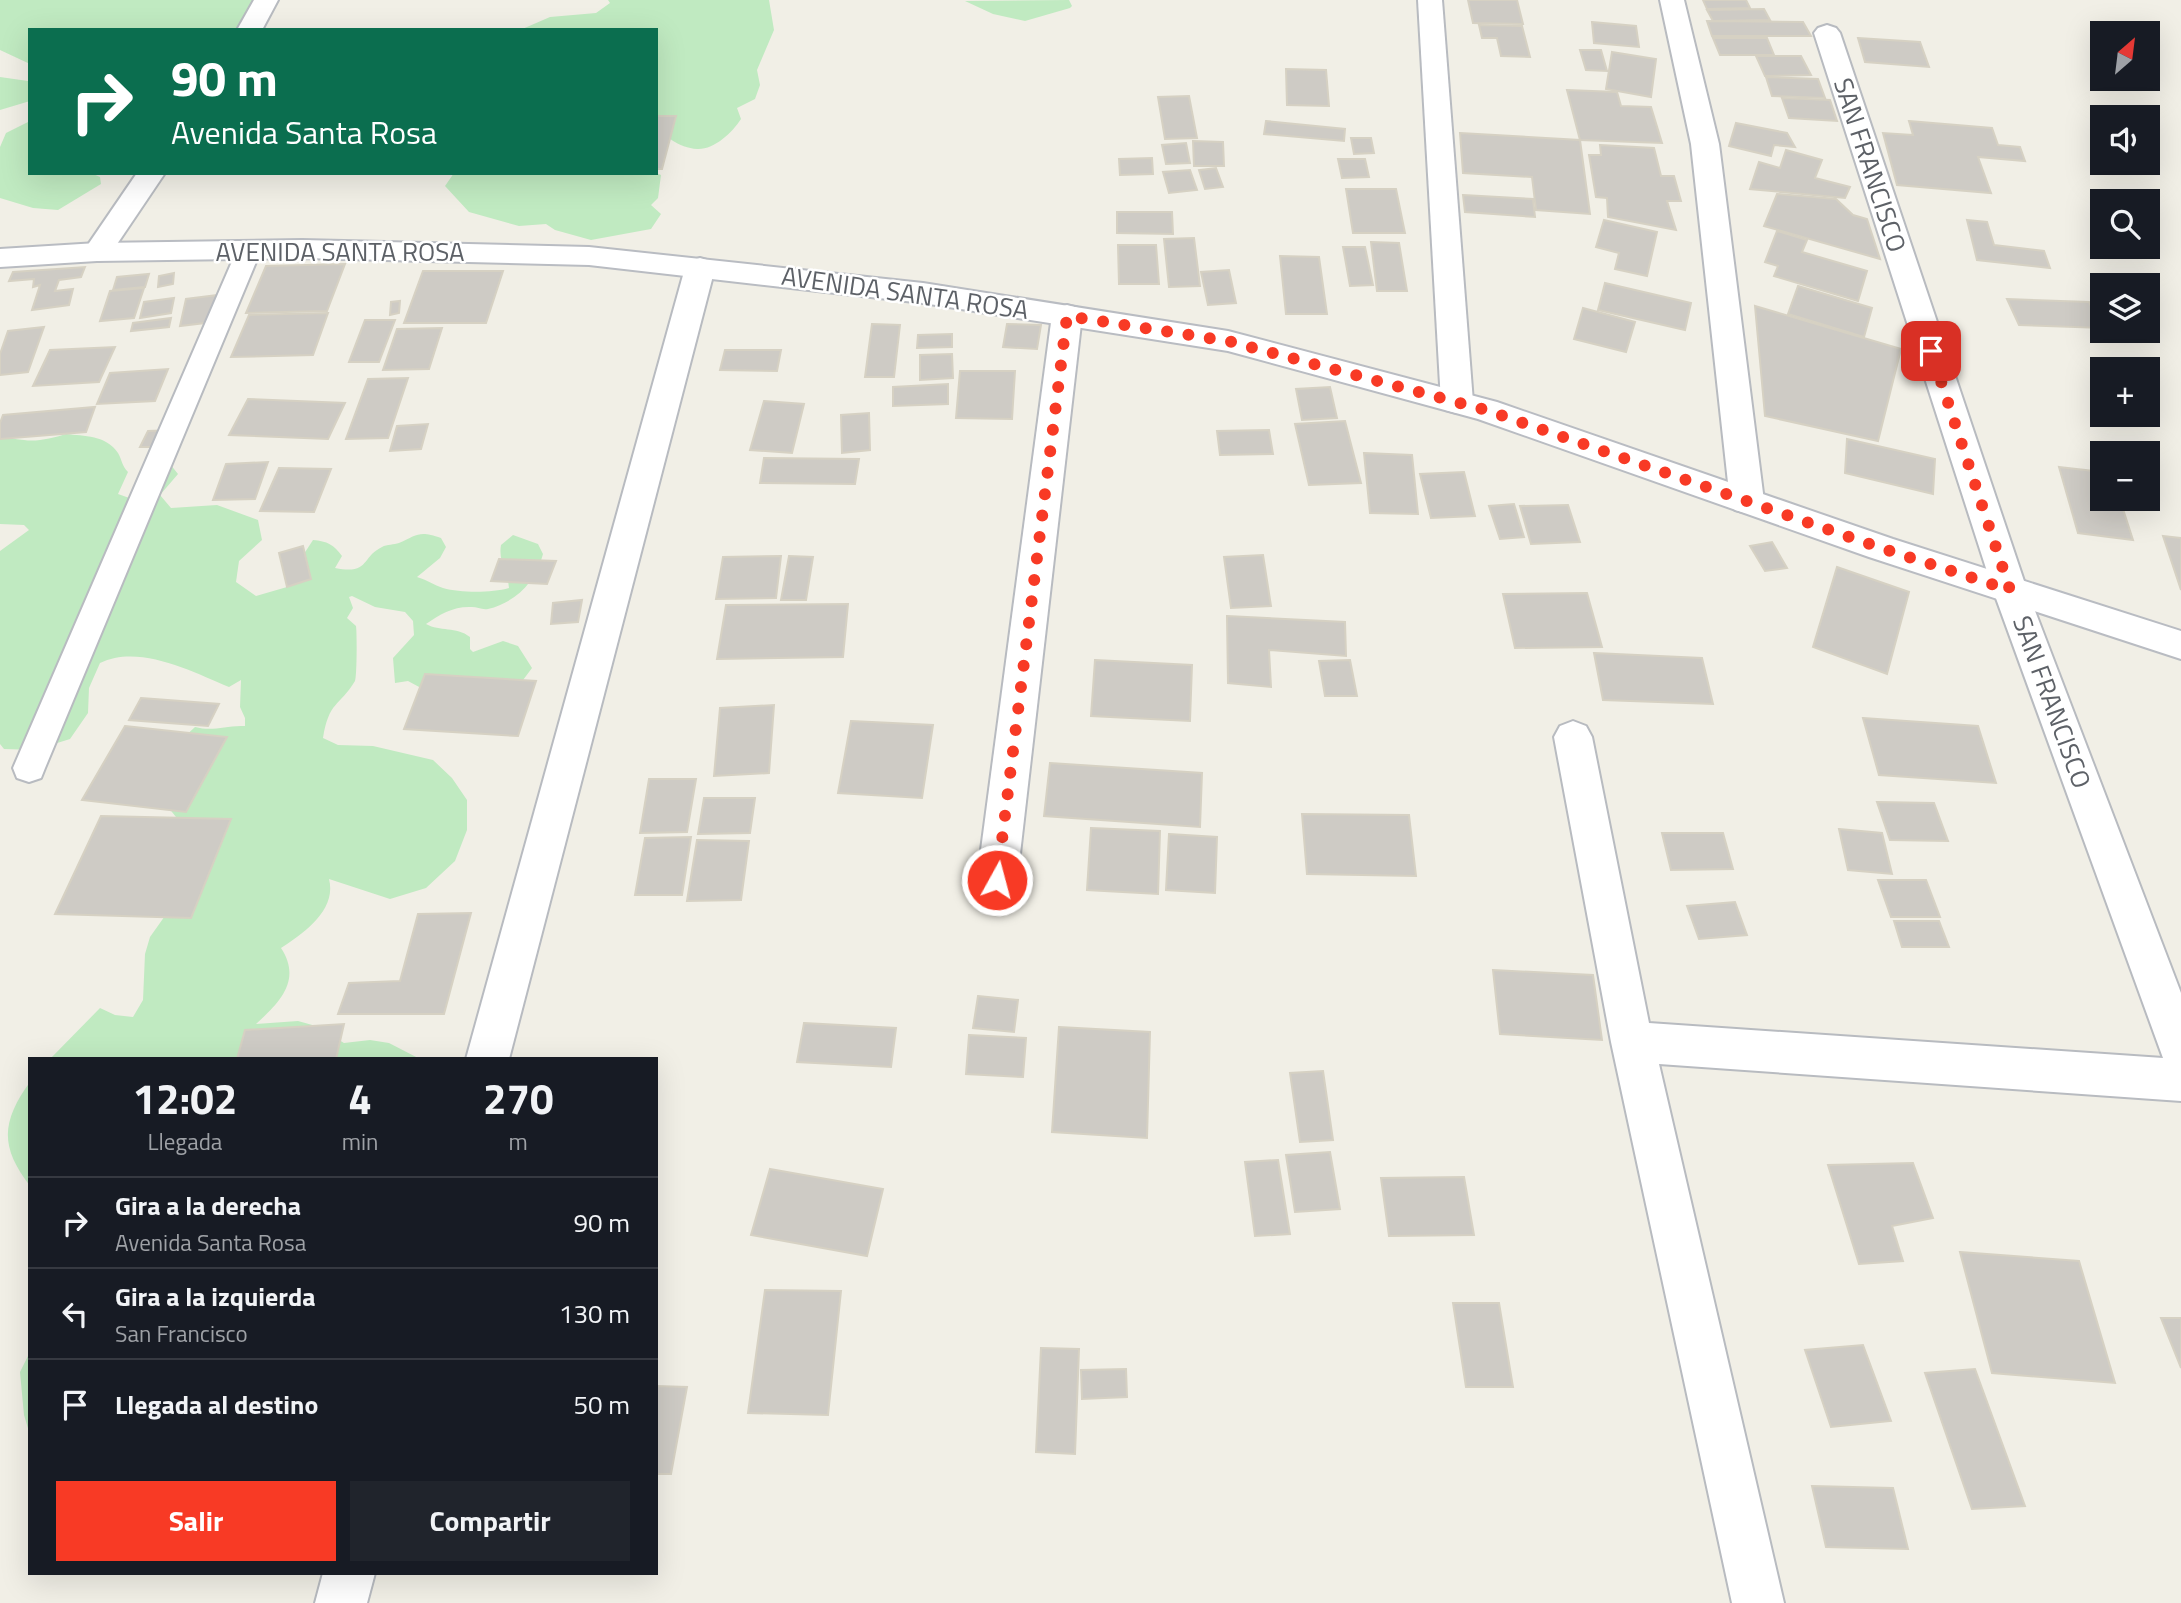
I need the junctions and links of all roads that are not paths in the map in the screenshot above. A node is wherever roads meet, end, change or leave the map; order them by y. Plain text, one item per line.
1 (266, 0) edge
2 (1430, 0) edge
3 (1672, 0) edge
4 (250, 28) edge
5 (1827, 33) dead end
6 (150, 175) edge
7 (249, 250) junction
8 (97, 252) junction
9 (0, 258) edge
10 (700, 268) junction
11 (1067, 316) junction
12 (1457, 402) junction
13 (1747, 501) junction
14 (2010, 590) junction
15 (2181, 645) edge
16 (1573, 737) dead end
17 (29, 768) dead end
18 (997, 880) dead end
19 (1632, 1042) junction
20 (2181, 1049) edge
21 (488, 1057) edge
22 (2181, 1080) edge
23 (348, 1575) edge
24 (341, 1603) edge
25 (1758, 1603) edge

1 - 4 street
2 - 12 street
3 - 13 street
5 - 14 street, SAN FRANCISCO
6 - 8 street
7 - 8 street, AVENIDA SANTA ROSA
7 - 10 street, AVENIDA SANTA ROSA
7 - 17 lane
8 - 9 street, AVENIDA SANTA ROSA
10 - 11 street, AVENIDA SANTA ROSA
10 - 21 street
11 - 12 street, AVENIDA SANTA ROSA
11 - 18 street
12 - 13 street, AVENIDA SANTA ROSA
13 - 14 street, AVENIDA SANTA ROSA
14 - 15 street, AVENIDA SANTA ROSA
14 - 20 street, SAN FRANCISCO
16 - 19 street
19 - 22 street
19 - 25 street
23 - 24 street

